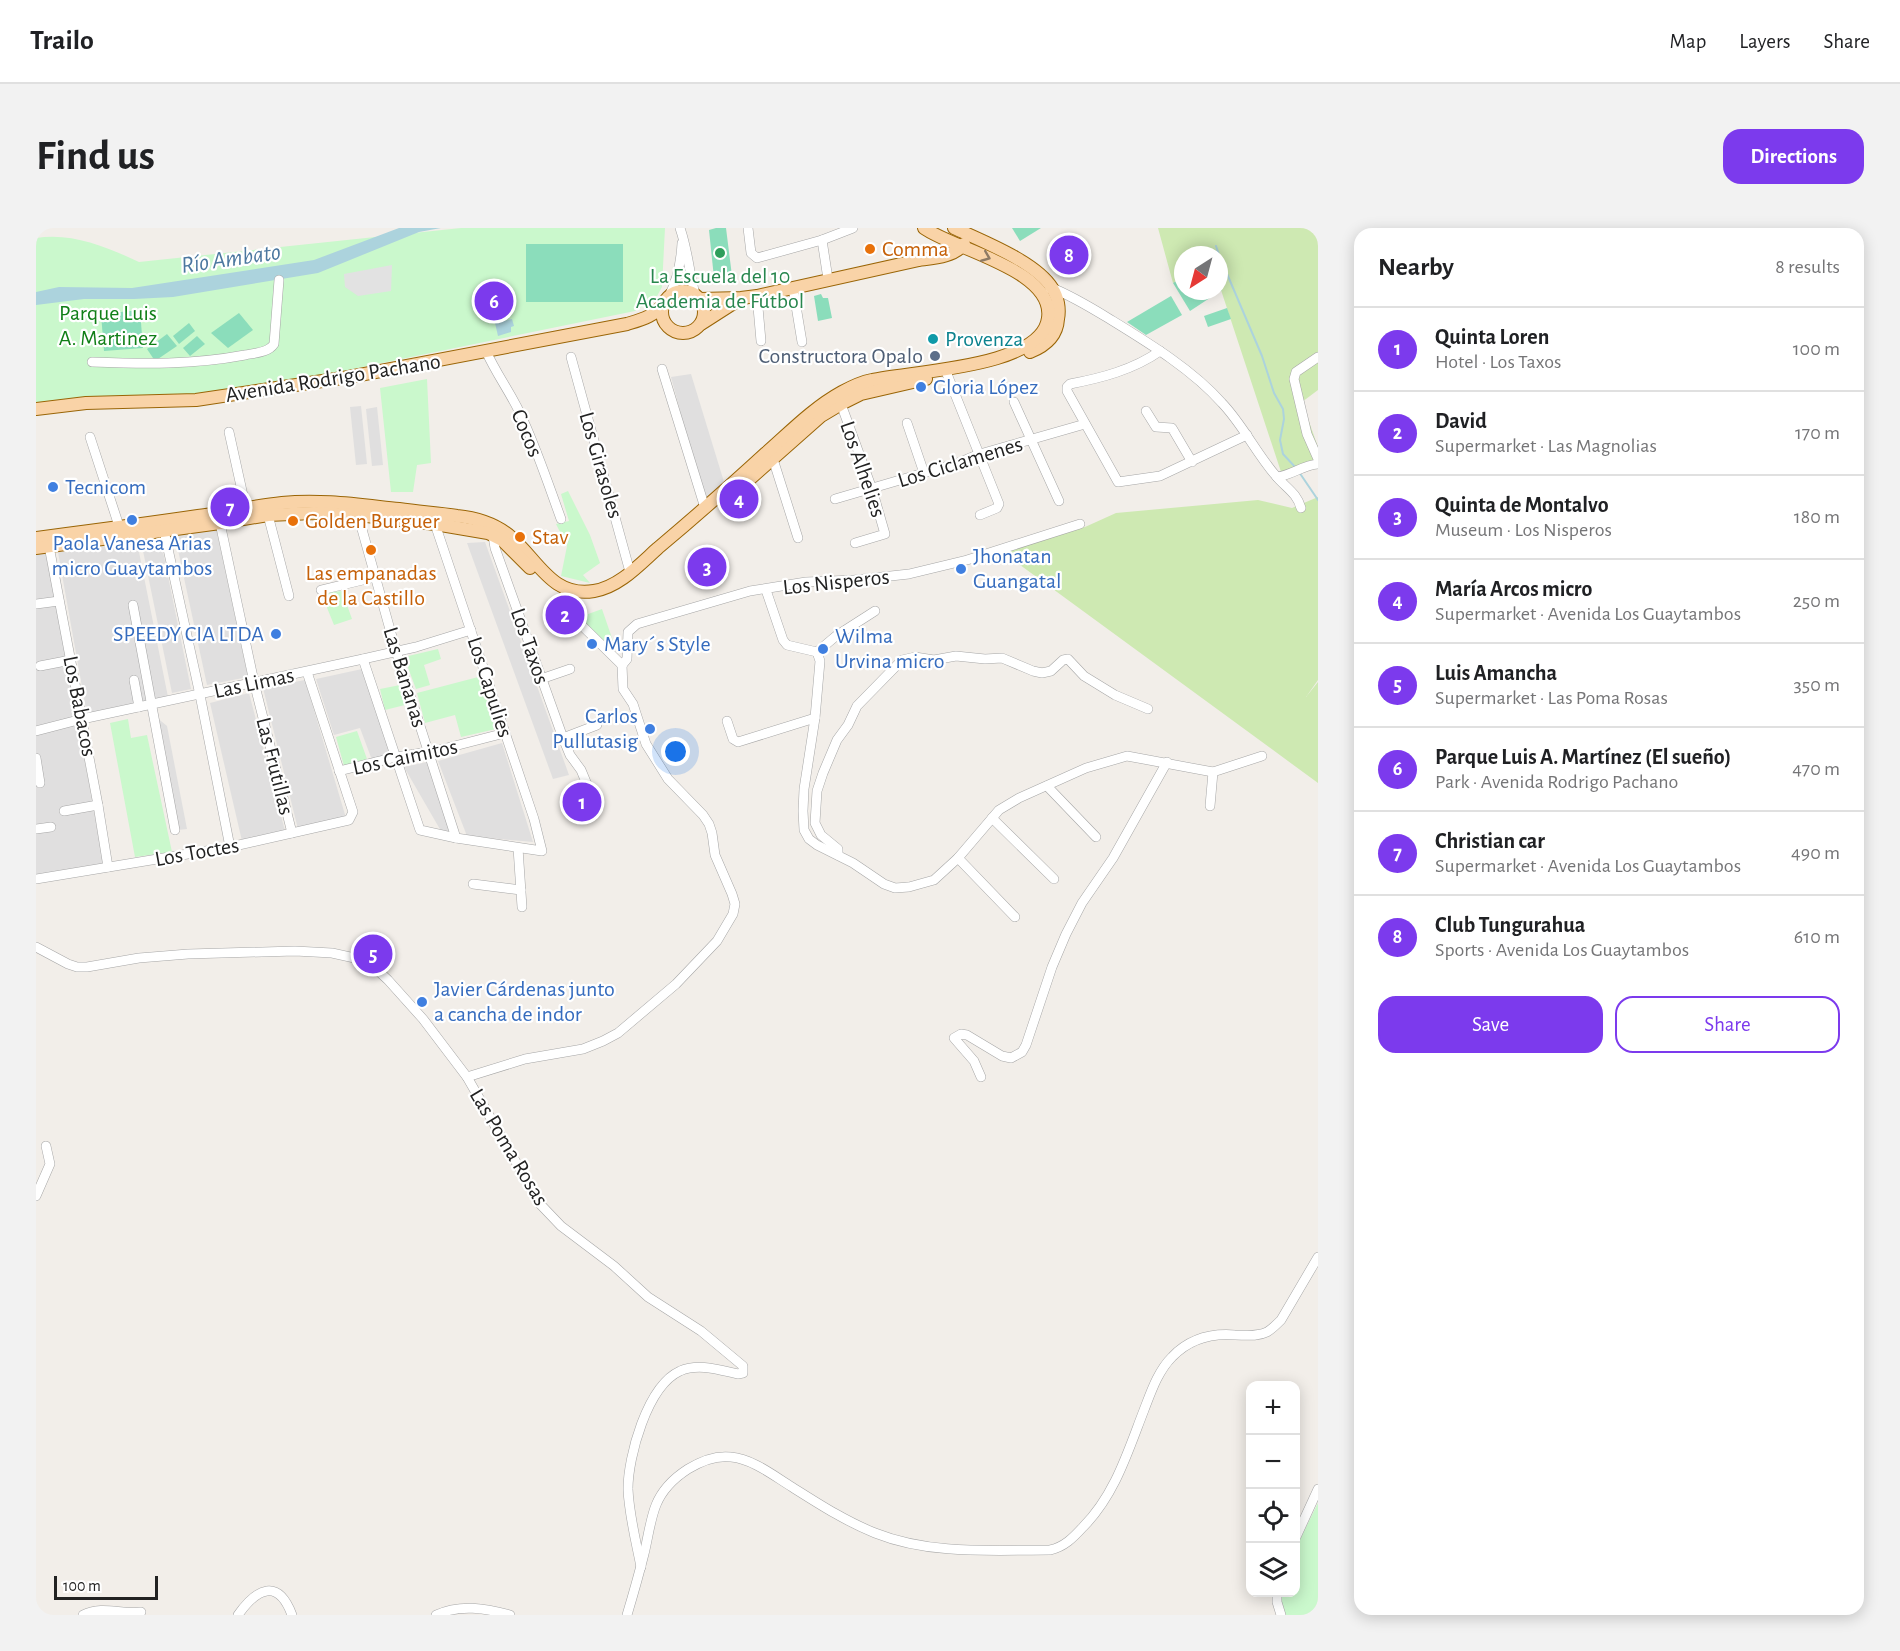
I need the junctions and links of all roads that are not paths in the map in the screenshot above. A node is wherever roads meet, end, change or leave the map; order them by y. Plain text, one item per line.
1 (748, 228) edge
2 (853, 228) edge
3 (954, 228) edge
4 (931, 230) edge
5 (681, 231) edge
6 (969, 235) junction
7 (822, 240) junction
8 (961, 248) junction
9 (919, 260) junction
10 (1018, 265) junction
11 (828, 279) junction
12 (279, 280) dead end
13 (793, 288) junction
14 (1047, 290) junction
15 (757, 296) junction
16 (698, 297) junction
17 (741, 298) junction
18 (666, 300) junction
19 (627, 324) junction
20 (701, 324) junction
21 (670, 329) junction
22 (761, 341) dead end
23 (802, 342) dead end
24 (486, 351) junction
25 (1160, 351) junction
26 (571, 357) dead end
27 (1318, 357) edge
28 (92, 362) dead end
29 (662, 369) dead end
30 (947, 371) junction
31 (1014, 402) dead end
32 (841, 404) junction
33 (36, 410) edge
34 (1146, 411) dead end
35 (907, 423) dead end
36 (1085, 424) junction
37 (229, 432) dead end
38 (1247, 435) junction
39 (90, 437) dead end
40 (1031, 441) junction
41 (980, 454) junction
42 (1317, 455) edge
43 (773, 459) junction
44 (1192, 462) junction
45 (1318, 464) edge
46 (924, 473) junction
47 (1276, 477) junction
48 (872, 489) junction
49 (835, 500) dead end
50 (1059, 501) dead end
51 (1301, 508) dead end
52 (246, 509) junction
53 (703, 513) junction
54 (980, 514) dead end
55 (268, 515) junction
56 (358, 515) junction
57 (561, 519) dead end
58 (220, 523) junction
59 (435, 524) junction
60 (1080, 525) dead end
61 (119, 526) junction
62 (163, 526) junction
63 (496, 532) junction
64 (36, 538) edge
65 (798, 538) dead end
66 (855, 543) dead end
67 (49, 546) junction
68 (36, 548) edge
69 (630, 572) junction
70 (375, 577) junction
71 (321, 590) dead end
72 (766, 590) junction
73 (565, 593) junction
74 (597, 594) junction
75 (289, 596) dead end
76 (59, 601) junction
77 (36, 604) edge
78 (133, 605) dead end
79 (874, 611) dead end
80 (471, 630) junction
81 (396, 651) junction
82 (817, 652) junction
83 (363, 659) junction
84 (71, 660) junction
85 (622, 665) junction
86 (40, 666) dead end
87 (570, 669) dead end
88 (307, 672) junction
89 (541, 679) junction
90 (134, 680) dead end
91 (254, 682) junction
92 (200, 694) junction
93 (151, 705) junction
94 (139, 707) junction
95 (1148, 709) dead end
96 (815, 718) junction
97 (82, 719) junction
98 (727, 721) dead end
99 (597, 725) dead end
100 (36, 731) edge
101 (505, 733) junction
102 (563, 738) junction
103 (428, 752) junction
104 (1262, 756) dead end
105 (396, 757) junction
106 (36, 758) edge
107 (1167, 762) junction
108 (339, 771) junction
109 (1213, 772) junction
110 (40, 783) dead end
111 (1047, 786) junction
112 (591, 794) dead end
113 (98, 805) junction
114 (1210, 806) dead end
115 (64, 810) dead end
116 (992, 818) junction
117 (51, 827) dead end
118 (36, 829) edge
119 (175, 830) dead end
120 (292, 833) junction
121 (1096, 837) dead end
122 (456, 838) junction
123 (230, 847) junction
124 (518, 848) junction
125 (838, 855) junction
126 (958, 858) junction
127 (108, 867) junction
128 (36, 879) edge
129 (1054, 879) dead end
130 (473, 884) dead end
131 (521, 890) junction
132 (522, 907) dead end
133 (1015, 917) dead end
134 (36, 947) edge
135 (467, 1077) junction
136 (981, 1077) dead end
137 (46, 1146) dead end
138 (36, 1196) edge
139 (1318, 1257) edge
140 (1318, 1489) edge
141 (1300, 1528) edge
142 (641, 1567) junction
143 (1277, 1597) edge
144 (141, 1612) dead end
145 (83, 1615) edge
146 (238, 1615) edge
147 (292, 1615) edge
148 (436, 1615) edge
149 (510, 1615) edge
150 (627, 1615) edge
151 (1281, 1615) edge

1 - 7 street
2 - 7 street
3 - 6 main road
4 - 8 main road
4 - 9 main road
5 - 16 street
5 - 18 street
6 - 8 main road
6 - 10 main road
7 - 11 street
8 - 9 main road
8 -> 10 main road
9 - 11 main road
10 - 14 main road
11 - 13 main road
12 - 28 street
13 - 15 main road
13 - 23 street
14 - 25 street
14 - 30 main road
15 - 17 main road
15 - 22 street
16 - 17 main road
16 - 18 main road
16 - 20 main road
17 - 20 main road
18 - 19 main road, Avenida Rodrigo Pachano
18 - 21 main road
19 - 21 main road, Avenida Rodrigo Pachano
19 - 24 main road, Avenida Rodrigo Pachano
20 - 21 main road
24 - 33 main road, Avenida Rodrigo Pachano
24 - 57 street, Cocos
25 - 36 street
25 - 38 street
26 - 69 street, Los Girasoles
27 - 42 street
29 - 53 street
30 - 32 main road
30 - 41 street
30 - 53 main road
31 - 40 street
32 - 43 main road
32 - 48 street, Los Alhelies
34 - 44 street
35 - 46 street
36 - 40 street, Los Ciclamenes
36 - 44 street
37 - 52 street
38 - 44 street
38 - 47 street
39 - 61 street
40 - 41 street, Los Ciclamenes
40 - 50 street
41 - 46 street, Los Ciclamenes
41 - 54 street
43 - 53 main road
43 - 65 street
45 - 47 street
46 - 48 street, Los Ciclamenes
47 - 51 street
48 - 49 street, Los Ciclamenes
48 - 66 street, Los Alhelies
52 - 62 main road
52 - 63 main road
53 - 69 main road
53 - 74 main road
55 - 56 main road
55 - 58 main road
55 - 75 street
56 - 59 main road
56 - 70 street, Las Bananas
58 - 62 main road
58 - 91 street, Las Frutillas
59 - 63 main road
59 - 80 street, Los Capulies
60 - 72 street, Los Nisperos
61 - 62 main road
61 - 64 main road
62 - 67 main road
62 - 92 street
63 - 73 main road
63 - 89 street, Los Taxos
67 - 68 main road
67 - 76 street, Los Babacos
69 - 74 main road
70 - 71 street
70 - 81 street, Las Bananas
72 - 82 street
72 - 85 street, Los Nisperos
73 - 74 main road
73 - 85 street
76 - 77 street
76 - 84 street, Los Babacos
78 - 93 street
79 - 82 street
80 - 81 street, Las Limas
80 - 101 street, Los Capulies
81 - 83 street, Las Limas
81 - 103 street, Las Bananas
82 - 96 street
83 - 88 street, Las Limas
83 - 105 street
84 - 86 street
84 - 97 street, Los Babacos
85 - 135 street
87 - 89 street
88 - 91 street, Las Limas
88 - 108 street
89 - 102 street, Los Taxos
90 - 94 street
91 - 92 street, Las Limas
91 - 120 street, Las Frutillas
92 - 93 street, Las Limas
92 - 123 street
93 - 94 street, Las Limas
93 - 119 street
94 - 97 street, Las Limas
95 - 125 street
96 - 98 street
96 - 125 street
97 - 100 street, Las Limas
97 - 113 street, Los Babacos
99 - 102 street
101 - 103 street, Los Caimitos
101 - 124 street, Los Capulies
102 - 112 street, Los Taxos
103 - 105 street, Los Caimitos
103 - 122 street, Las Bananas
104 - 109 street
105 - 108 street, Los Caimitos
105 - 122 street
106 - 110 street
107 - 109 street
107 - 111 street
107 - 136 street
108 - 120 street, Los Toctes
109 - 114 street
111 - 116 street
111 - 121 street
113 - 115 street
113 - 127 street, Los Babacos
116 - 126 street
116 - 129 street
117 - 118 street
120 - 123 street, Los Toctes
122 - 124 street
123 - 127 street, Los Toctes
124 - 131 street
125 - 126 street
126 - 133 street
127 - 128 street, Los Toctes
130 - 131 street
131 - 132 street
134 - 135 street, Las Poma Rosas
135 - 142 street, Las Poma Rosas
137 - 138 street
139 - 142 street
140 - 141 street
142 - 150 street
143 - 151 street
144 - 145 street
146 - 147 street
148 - 149 street

